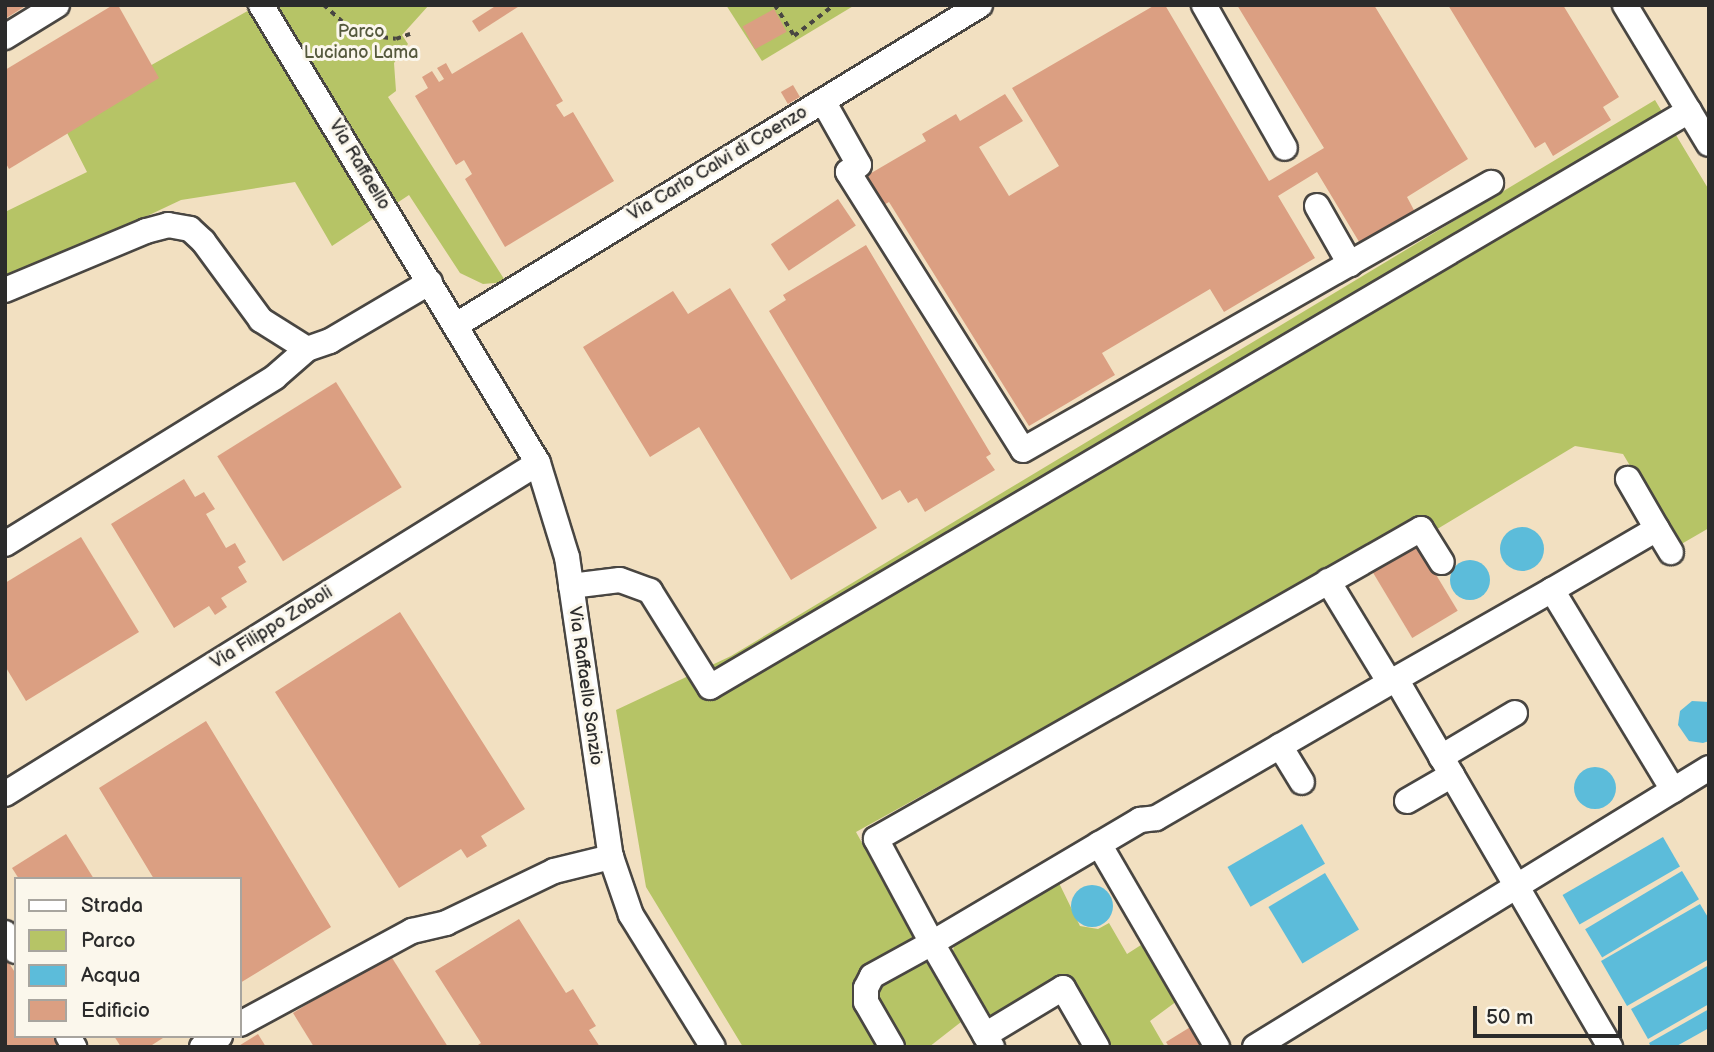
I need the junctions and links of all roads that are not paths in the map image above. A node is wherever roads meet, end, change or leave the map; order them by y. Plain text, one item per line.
1 (57, 5) edge
2 (261, 5) edge
3 (980, 5) edge
4 (1204, 5) edge
5 (1625, 5) edge
6 (5, 37) edge
7 (823, 101) junction
8 (1689, 111) junction
9 (1709, 144) edge
10 (1284, 148) dead end
11 (1491, 183) dead end
12 (1317, 206) dead end
13 (1350, 264) junction
14 (430, 282) junction
15 (5, 290) edge
16 (456, 325) junction
17 (307, 349) junction
18 (538, 463) junction
19 (1628, 479) dead end
20 (1657, 529) junction
21 (5, 544) edge
22 (1671, 552) dead end
23 (1442, 562) dead end
24 (1328, 582) junction
25 (571, 586) junction
26 (1552, 590) junction
27 (1393, 681) junction
28 (1516, 713) dead end
29 (1280, 746) junction
30 (1446, 766) junction
31 (1709, 768) edge
32 (1302, 782) dead end
33 (1672, 790) junction
34 (5, 794) edge
35 (1407, 801) dead end
36 (1099, 844) junction
37 (611, 858) junction
38 (1517, 886) junction
39 (932, 943) junction
40 (242, 1023) edge
41 (988, 1041) edge
42 (713, 1047) edge
43 (892, 1047) edge
44 (1097, 1047) edge
45 (1217, 1047) edge
46 (1255, 1047) edge
47 (1610, 1047) edge

1 - 6 street
2 - 14 street, Via Raffaello
3 - 7 street, Via Carlo Calvi di Coenzo
4 - 10 street
5 - 8 street
7 - 13 street
7 - 16 street, Via Carlo Calvi di Coenzo
8 - 9 street
8 - 25 street
11 - 13 street
12 - 13 street
14 - 16 street, Via Raffaello
14 - 17 street
15 - 17 street
16 - 18 street, Via Raffaello Sanzio
17 - 21 street
18 - 25 street, Via Raffaello Sanzio
18 - 34 street, Via Filippo Zoboli
19 - 20 street
20 - 22 street
20 - 26 street
23 - 24 street
24 - 27 street
24 - 39 street
25 - 37 street, Via Raffaello Sanzio
26 - 27 street
26 - 33 street
27 - 29 street
27 - 30 street
28 - 30 street
29 - 32 street
29 - 36 street
30 - 35 street
30 - 38 street
31 - 33 street
33 - 38 street
36 - 39 street
36 - 45 street
37 - 40 street
37 - 42 street, Via Raffaello Sanzio
38 - 46 street
38 - 47 street
39 - 41 street
39 - 43 street
41 - 44 street

